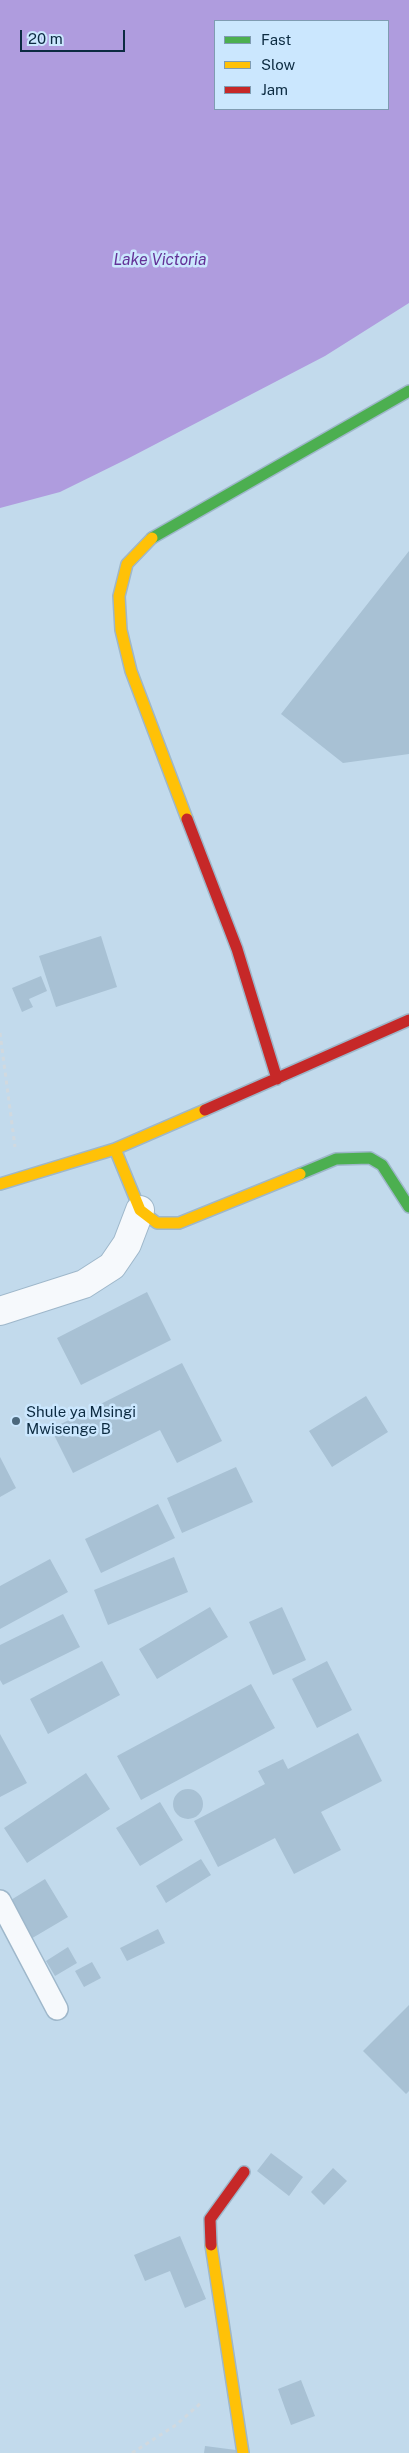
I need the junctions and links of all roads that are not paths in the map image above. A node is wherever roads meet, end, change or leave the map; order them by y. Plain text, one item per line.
1 (409, 391) edge
2 (409, 1020) edge
3 (277, 1078) junction
4 (114, 1150) junction
5 (0, 1184) edge
6 (409, 1207) edge
7 (140, 1210) junction
8 (0, 1311) edge
9 (0, 1901) edge
10 (57, 2009) dead end
11 (244, 2172) dead end
12 (243, 2453) edge

1 - 3 street
2 - 3 street
3 - 4 street
4 - 5 street
4 - 7 street
6 - 7 street
7 - 8 street
9 - 10 lane
11 - 12 street

